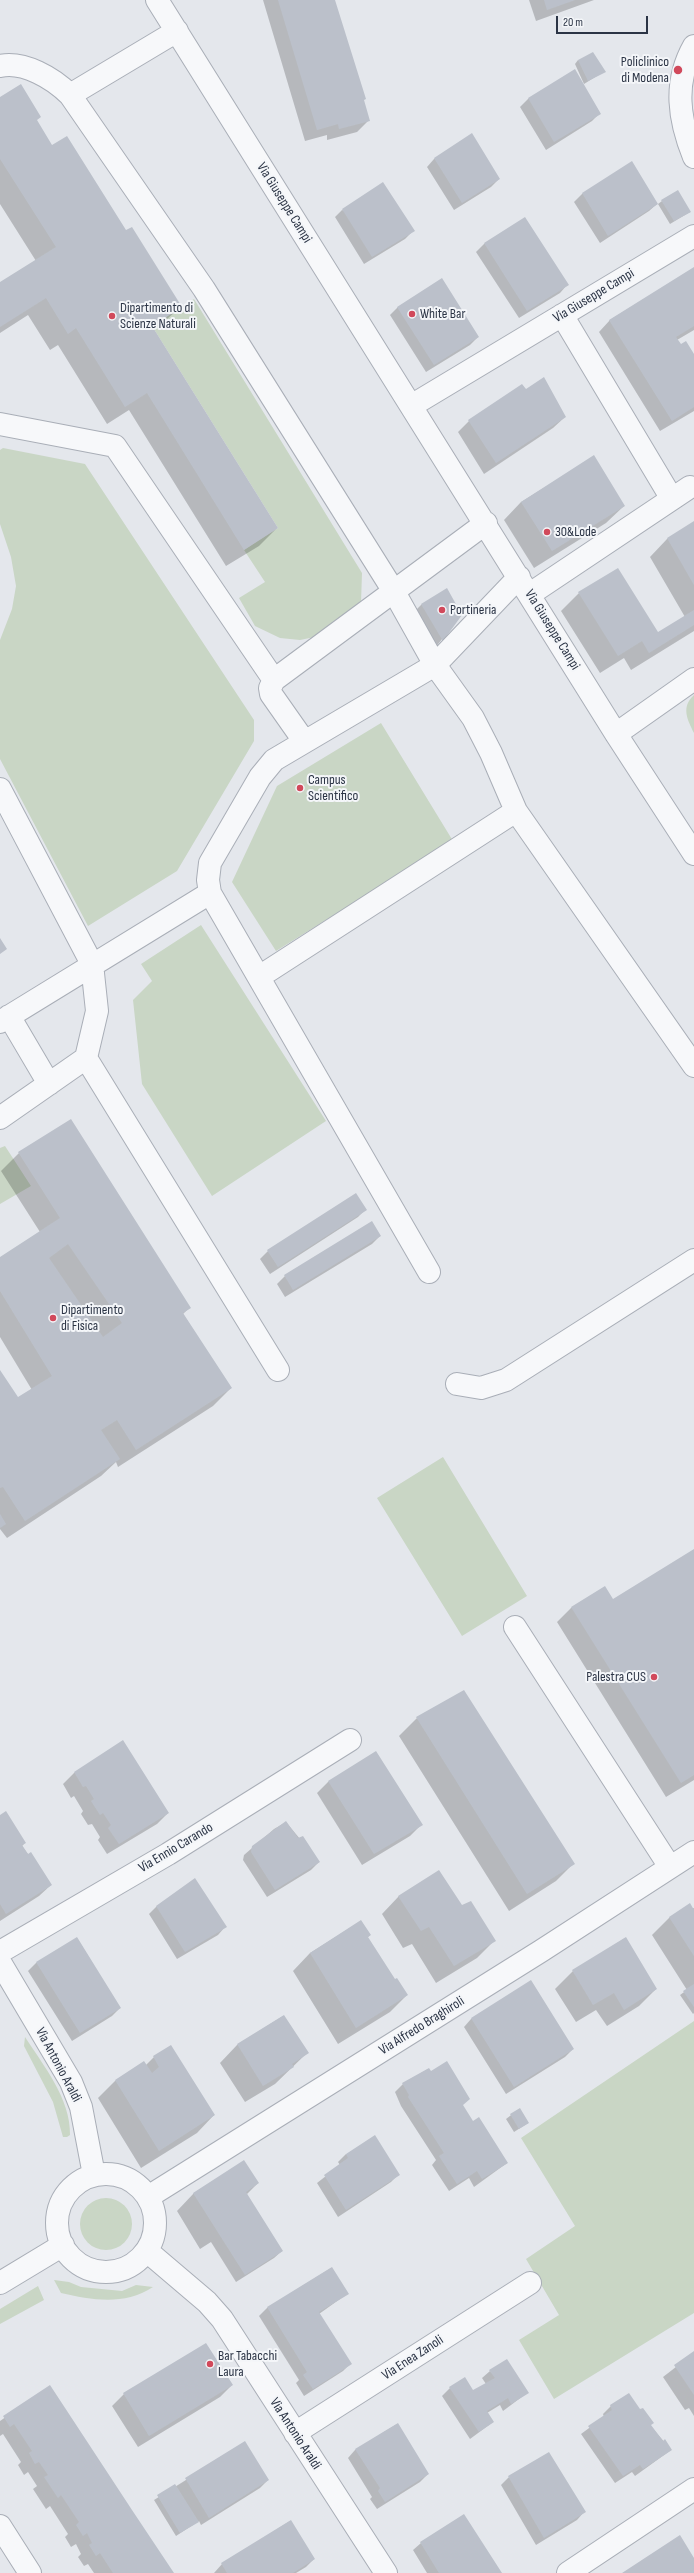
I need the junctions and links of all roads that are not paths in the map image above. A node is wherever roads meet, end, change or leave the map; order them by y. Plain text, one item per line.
1 (157, 0) edge
2 (177, 31) junction
3 (694, 46) edge
4 (0, 66) edge
5 (70, 95) junction
6 (694, 157) edge
7 (694, 236) edge
8 (562, 316) junction
9 (411, 406) junction
10 (0, 424) edge
11 (690, 487) dead end
12 (672, 499) junction
13 (486, 523) junction
14 (525, 585) junction
15 (393, 590) junction
16 (435, 665) junction
17 (694, 679) edge
18 (274, 680) junction
19 (616, 734) junction
20 (304, 741) junction
21 (0, 789) edge
22 (516, 812) junction
23 (694, 854) edge
24 (210, 893) junction
25 (92, 964) junction
26 (259, 977) junction
27 (4, 1019) edge
28 (86, 1058) junction
29 (694, 1066) edge
30 (49, 1084) junction
31 (0, 1118) edge
32 (694, 1260) edge
33 (429, 1272) dead end
34 (278, 1370) dead end
35 (457, 1384) dead end
36 (515, 1626) dead end
37 (350, 1740) dead end
38 (694, 1852) edge
39 (670, 1867) junction
40 (0, 1952) edge
41 (0, 1962) edge
42 (94, 2175) junction
43 (148, 2197) junction
44 (63, 2245) junction
45 (147, 2251) junction
46 (0, 2282) edge
47 (530, 2283) dead end
48 (294, 2433) junction
49 (694, 2489) edge
50 (0, 2526) edge
51 (30, 2573) edge
52 (386, 2573) edge
53 (568, 2573) edge

1 - 2 street, Via Giuseppe Campi
2 - 5 street
2 - 9 street, Via Giuseppe Campi
3 - 6 street
4 - 5 street
5 - 15 street
7 - 8 street, Via Giuseppe Campi
8 - 9 street, Via Giuseppe Campi
8 - 12 street
9 - 13 street, Via Giuseppe Campi
10 - 18 street
11 - 12 street
12 - 14 street
13 - 14 street, Via Giuseppe Campi
13 - 15 street
14 - 16 street
14 - 19 street, Via Giuseppe Campi
15 - 16 street
15 - 18 street
16 - 20 street
16 - 22 street
17 - 19 street
18 - 20 street
19 - 23 street, Via Giuseppe Campi
20 - 24 street
21 - 25 street
22 - 26 street
22 - 29 street
24 - 25 street
24 - 26 street
25 - 27 street
25 - 28 street
26 - 33 street
27 - 30 street
28 - 30 street
28 - 34 street
30 - 31 street
32 - 35 street
36 - 39 street
37 - 40 street, Via Ennio Carando
38 - 39 street, Via Alfredo Braghiroli
39 - 43 street, Via Alfredo Braghiroli
41 - 42 street, Via Antonio Araldi
42 - 43 street
42 - 44 street
43 - 45 street
44 - 45 street
44 - 46 street
45 - 48 street, Via Antonio Araldi
47 - 48 street, Via Enea Zanoli
48 - 52 street, Via Antonio Araldi
49 - 53 street
50 - 51 street

